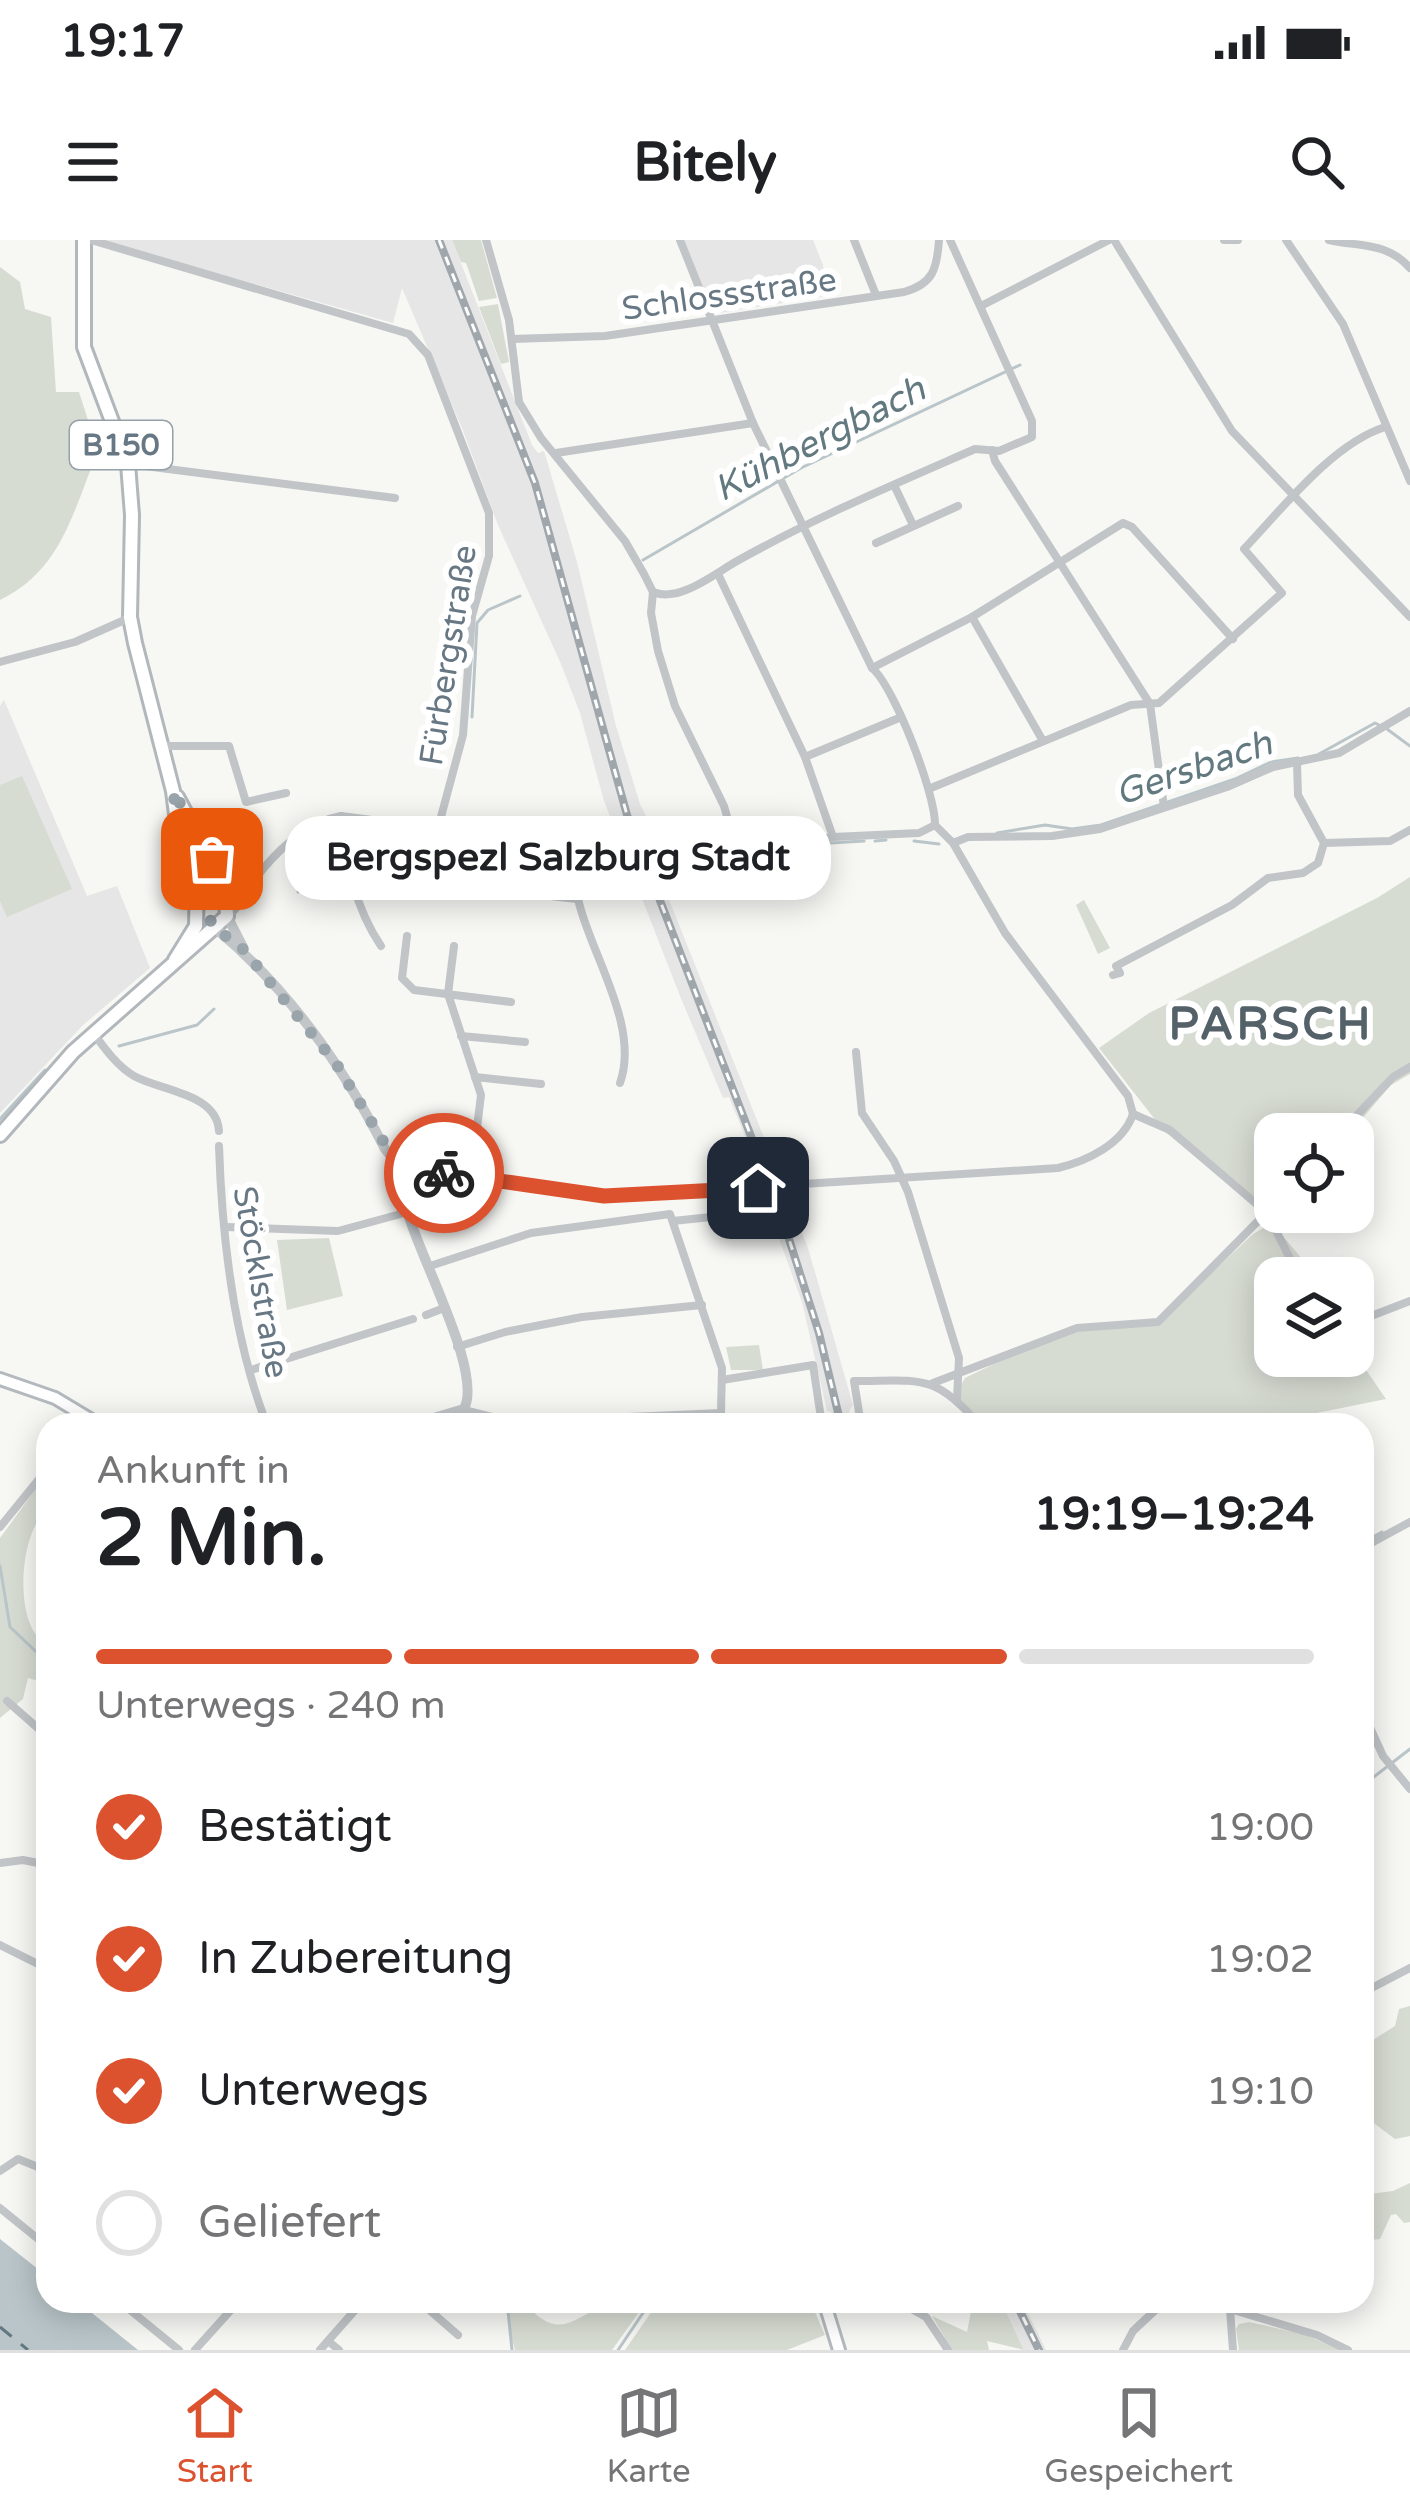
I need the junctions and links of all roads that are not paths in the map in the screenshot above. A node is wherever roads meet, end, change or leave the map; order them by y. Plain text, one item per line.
1 (87, 240) edge
2 (486, 240) edge
3 (680, 240) edge
4 (854, 240) edge
5 (939, 240) edge
6 (950, 240) edge
7 (1111, 240) edge
8 (1224, 240) edge
9 (1238, 240) edge
10 (1286, 240) edge
11 (1329, 240) edge
12 (1386, 245) edge
13 (961, 261) junction
14 (938, 262) junction
15 (1410, 268) edge
16 (876, 295) junction
17 (981, 306) junction
18 (711, 322) junction
19 (512, 339) junction
20 (753, 423) junction
21 (1384, 427) junction
22 (992, 450) junction
23 (554, 453) junction
24 (128, 464) junction
25 (1410, 482) edge
26 (894, 485) junction
27 (395, 498) dead end
28 (1294, 498) junction
29 (958, 506) dead end
30 (913, 525) junction
31 (803, 526) junction
32 (876, 543) dead end
33 (1060, 562) junction
34 (718, 574) junction
35 (652, 592) junction
36 (130, 617) junction
37 (972, 617) junction
38 (1410, 617) edge
39 (1233, 639) junction
40 (0, 662) edge
41 (872, 668) junction
42 (1150, 704) junction
43 (1410, 711) edge
44 (899, 718) junction
45 (1043, 741) junction
46 (161, 746) junction
47 (805, 757) junction
48 (1297, 762) junction
49 (931, 788) junction
50 (173, 791) junction
51 (286, 793) dead end
52 (1164, 802) junction
53 (341, 816) junction
54 (935, 826) junction
55 (438, 828) junction
56 (1410, 830) edge
57 (833, 837) junction
58 (953, 843) junction
59 (1324, 843) junction
60 (582, 847) junction
61 (656, 849) dead end
62 (606, 850) dead end
63 (738, 855) junction
64 (260, 872) junction
65 (349, 873) junction
66 (221, 877) junction
67 (201, 886) junction
68 (577, 898) junction
69 (226, 916) junction
70 (215, 928) junction
71 (407, 936) dead end
72 (381, 946) dead end
73 (454, 946) dead end
74 (244, 950) junction
75 (176, 960) junction
76 (1113, 975) dead end
77 (448, 994) junction
78 (511, 1002) dead end
79 (93, 1033) junction
80 (461, 1036) junction
81 (525, 1042) dead end
82 (856, 1052) dead end
83 (1410, 1067) edge
84 (475, 1078) junction
85 (620, 1083) dead end
86 (541, 1084) dead end
87 (1359, 1113) edge
88 (1133, 1114) junction
89 (219, 1131) dead end
90 (0, 1135) edge
91 (219, 1146) dead end
92 (406, 1165) junction
93 (424, 1169) junction
94 (901, 1176) junction
95 (472, 1177) junction
96 (788, 1186) tunnel mouth
97 (758, 1188) tunnel mouth
98 (1254, 1202) edge
99 (410, 1212) junction
100 (758, 1212) dead end
101 (672, 1218) junction
102 (1254, 1226) edge
103 (225, 1227) junction
104 (430, 1266) junction
105 (702, 1305) junction
106 (1409, 1305) edge
107 (444, 1308) junction
108 (426, 1315) dead end
109 (1374, 1316) edge
110 (413, 1319) dead end
111 (457, 1347) junction
112 (250, 1370) junction
113 (960, 1373) junction
114 (0, 1379) edge
115 (722, 1380) junction
116 (933, 1383) junction
117 (957, 1399) junction
118 (464, 1409) junction
119 (75, 1413) edge
120 (263, 1413) edge
121 (450, 1413) edge
122 (478, 1413) edge
123 (721, 1413) edge
124 (820, 1413) edge
125 (859, 1413) edge
126 (969, 1413) edge
127 (36, 1483) edge
128 (1410, 1522) edge
129 (0, 1527) edge
130 (1374, 1542) edge
131 (7, 1701) dead end
132 (36, 1726) edge
133 (1374, 1735) edge
134 (1410, 1789) edge
135 (0, 1863) edge
136 (36, 1863) edge
137 (0, 1945) edge
138 (36, 1963) edge
139 (1410, 1968) edge
140 (1374, 1986) edge
141 (36, 2166) edge
142 (0, 2171) edge
143 (0, 2208) edge
144 (36, 2237) edge
145 (133, 2313) edge
146 (228, 2313) edge
147 (352, 2313) edge
148 (433, 2313) edge
149 (828, 2313) edge
150 (917, 2313) edge
151 (1152, 2313) edge
152 (1227, 2313) edge
153 (1250, 2313) edge
154 (458, 2335) dead end
155 (328, 2341) junction
156 (179, 2350) edge
157 (195, 2350) edge
158 (320, 2350) edge
159 (338, 2350) edge
160 (839, 2350) edge
161 (948, 2350) edge
162 (1123, 2350) edge
163 (1233, 2350) edge
164 (1348, 2350) edge

1 - 24 main road, B150
1 - 55 street, Fürbergstraße
2 - 19 street
3 - 18 street
4 - 16 street
5 - 14 street
6 - 13 street
7 - 17 street
7 - 28 street
8 - 9 street
10 - 21 street
11 - 12 street
12 - 15 street
13 - 14 street
13 - 17 street
14 - 16 street, Schlossstraße
16 - 18 street, Schlossstraße
17 - 22 street
18 - 19 street, Schlossstraße
18 - 20 street
19 - 23 street
20 - 23 street
20 - 31 street
21 - 25 street
21 - 28 street
22 - 26 street
22 - 33 street
23 - 35 street
24 - 27 street
24 - 36 main road, B150
26 - 30 street
26 - 31 street
28 - 38 street
28 - 39 street
29 - 30 street
30 - 32 street
31 - 34 street
31 - 41 street
33 - 37 street
33 - 39 street
33 - 42 street
34 - 35 street
34 - 47 street
35 - 63 street
36 - 40 street
36 - 46 main road, B150
37 - 41 street
37 - 45 street
39 - 42 street
41 - 44 street
42 - 45 street
42 - 52 street
43 - 48 street
44 - 47 street
44 - 49 street
45 - 49 street
46 - 50 main road, B150
46 - 51 street
47 - 57 street
48 - 52 street
48 - 59 street
49 - 54 street
50 - 66 main road, B150
50 - 67 main road, B150
52 - 58 street
53 - 55 street
53 - 64 street
53 - 65 street
54 - 57 street
54 - 58 street
55 - 60 street
56 - 59 street
57 - 63 street
58 - 88 street
59 - 76 street
60 - 62 street
60 - 68 street
61 - 63 street
64 - 66 street
64 - 69 street
65 - 68 street
65 - 72 street
66 - 67 main road
66 - 69 main road, B150
67 - 70 main road
67 - 75 main road, B150
68 - 85 street
69 - 70 main road, B150
69 - 74 street
70 - 74 street
70 - 75 main road, B150
71 - 77 street
73 - 77 street
74 - 92 street
75 - 79 main road, B150
77 - 78 street
77 - 80 street
79 - 89 street
79 - 90 main road, B150
80 - 81 street
80 - 84 street
82 - 94 street
83 - 87 street
84 - 86 street
84 - 95 street
88 - 94 street
88 - 98 street
91 - 103 street, Stöcklstraße
92 - 93 street
92 - 99 street
93 - 95 street
93 - 99 street
94 - 96 street
94 - 113 street
95 - 97 street
99 - 103 street
99 - 104 street
100 - 101 street
101 - 104 street
101 - 105 street
102 - 113 street
103 - 112 street, Stöcklstraße
104 - 107 street
105 - 111 street
105 - 115 street
106 - 109 street
107 - 108 street
107 - 111 street
110 - 112 street
111 - 118 street
112 - 120 street, Stöcklstraße
113 - 116 street
113 - 117 street
114 - 119 main road
115 - 123 street
115 - 124 street
116 - 117 street
116 - 125 street
117 - 126 street
118 - 121 street
118 - 122 street
127 - 129 street
128 - 130 street
131 - 132 street
133 - 134 street
135 - 136 street
137 - 138 street
139 - 140 street
141 - 142 street
143 - 144 street
145 - 156 street
146 - 157 street
147 - 155 street
148 - 154 street
149 - 160 main road
150 - 161 street
151 - 162 street
152 - 163 street
153 - 164 street
155 - 158 street
155 - 159 street

